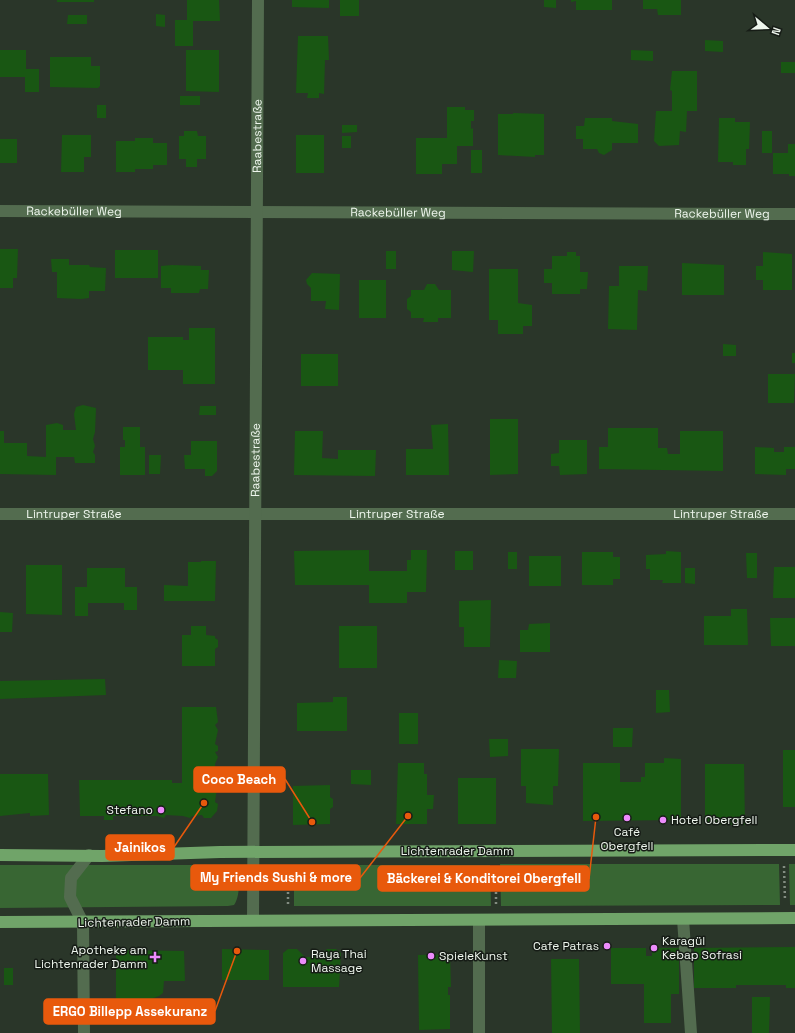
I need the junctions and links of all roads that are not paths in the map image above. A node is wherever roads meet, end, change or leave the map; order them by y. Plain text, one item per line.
1 (258, 0) edge
2 (0, 211) edge
3 (257, 211) junction
4 (795, 214) edge
5 (255, 513) junction
6 (0, 514) edge
7 (795, 514) edge
8 (795, 850) edge
9 (254, 852) junction
10 (0, 856) edge
11 (89, 856) junction
12 (795, 918) edge
13 (683, 919) junction
14 (253, 920) junction
15 (479, 920) junction
16 (0, 922) edge
17 (83, 922) junction
18 (84, 1033) edge
19 (479, 1033) edge
20 (691, 1033) edge

1 - 3 street, Raabestraße
2 - 3 street, Rackebüller Weg
3 - 4 street, Rackebüller Weg
3 - 5 street, Raabestraße
5 - 6 street, Lintruper Straße
5 - 7 street, Lintruper Straße
5 - 9 street, Raabestraße
8 - 9 main road, Lichtenrader Damm
9 - 11 main road, Lichtenrader Damm
9 - 14 street, Raabestraße
10 - 11 main road, Lichtenrader Damm
11 - 17 street
12 - 13 main road, Lichtenrader Damm
13 - 15 main road, Lichtenrader Damm
13 - 20 street
14 - 15 main road, Lichtenrader Damm
14 - 17 main road, Lichtenrader Damm
15 - 19 street
16 - 17 main road, Lichtenrader Damm
17 - 18 street

